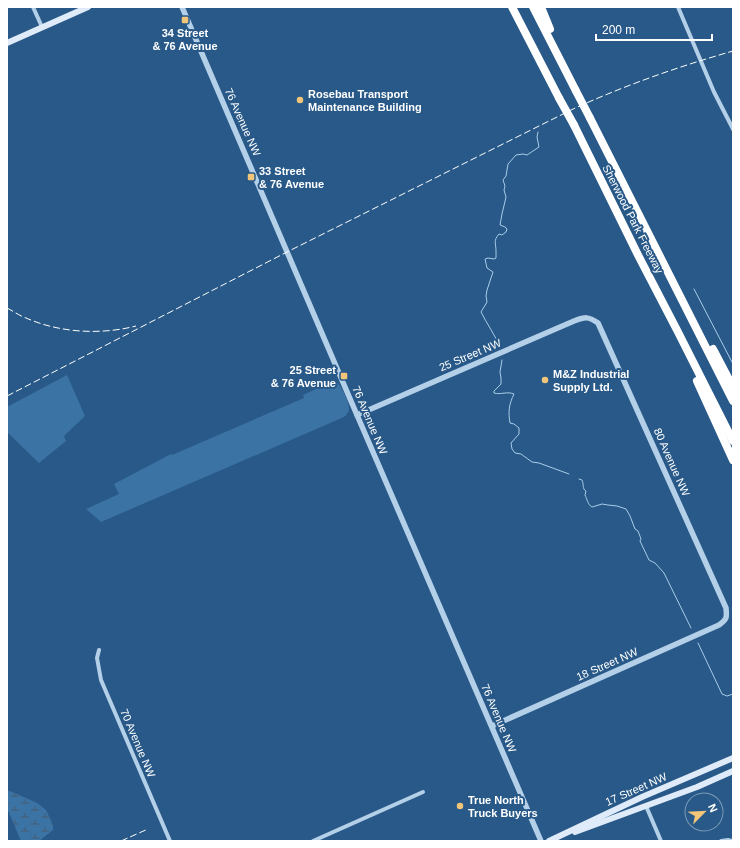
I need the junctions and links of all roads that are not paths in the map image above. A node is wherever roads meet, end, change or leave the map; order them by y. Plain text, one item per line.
1 (33, 7) edge
2 (88, 7) edge
3 (182, 7) edge
4 (512, 7) edge
5 (533, 7) edge
6 (541, 7) edge
7 (678, 7) edge
8 (42, 28) junction
9 (7, 43) edge
10 (569, 78) junction
11 (733, 129) edge
12 (655, 247) junction
13 (591, 319) joint
14 (678, 332) junction
15 (733, 387) edge
16 (733, 401) edge
17 (357, 415) junction
18 (733, 441) edge
19 (733, 460) edge
20 (726, 617) joint
21 (99, 650) dead end
22 (492, 726) junction
23 (733, 758) edge
24 (733, 771) edge
25 (423, 792) dead end
26 (646, 806) junction
27 (170, 841) edge
28 (313, 841) edge
29 (541, 841) edge
30 (550, 841) edge
31 (661, 841) edge
32 (722, 841) edge
33 (732, 841) edge

1 - 8 street
2 - 8 main road
3 - 17 street, 76 Avenue NW
4 - 14 highway, Sherwood Park Freeway, bridge
5 - 10 highway, Sherwood Park Freeway
6 - 10 highway
7 - 11 street
8 - 9 main road
10 - 12 highway, Sherwood Park Freeway, bridge
12 - 15 highway
12 - 16 highway, Sherwood Park Freeway
13 - 17 street, 25 Street NW
13 - 20 street, 80 Avenue NW
14 - 18 highway, Sherwood Park Freeway
14 - 19 highway
17 - 22 street, 76 Avenue NW
20 - 22 street, 18 Street NW
21 - 27 street, 70 Avenue NW
22 - 29 street, 76 Avenue NW
23 - 30 main road, 17 Street NW
24 - 26 main road, 17 Street NW
25 - 28 street
26 - 30 main road, 17 Street NW
26 - 31 street
32 - 33 street

